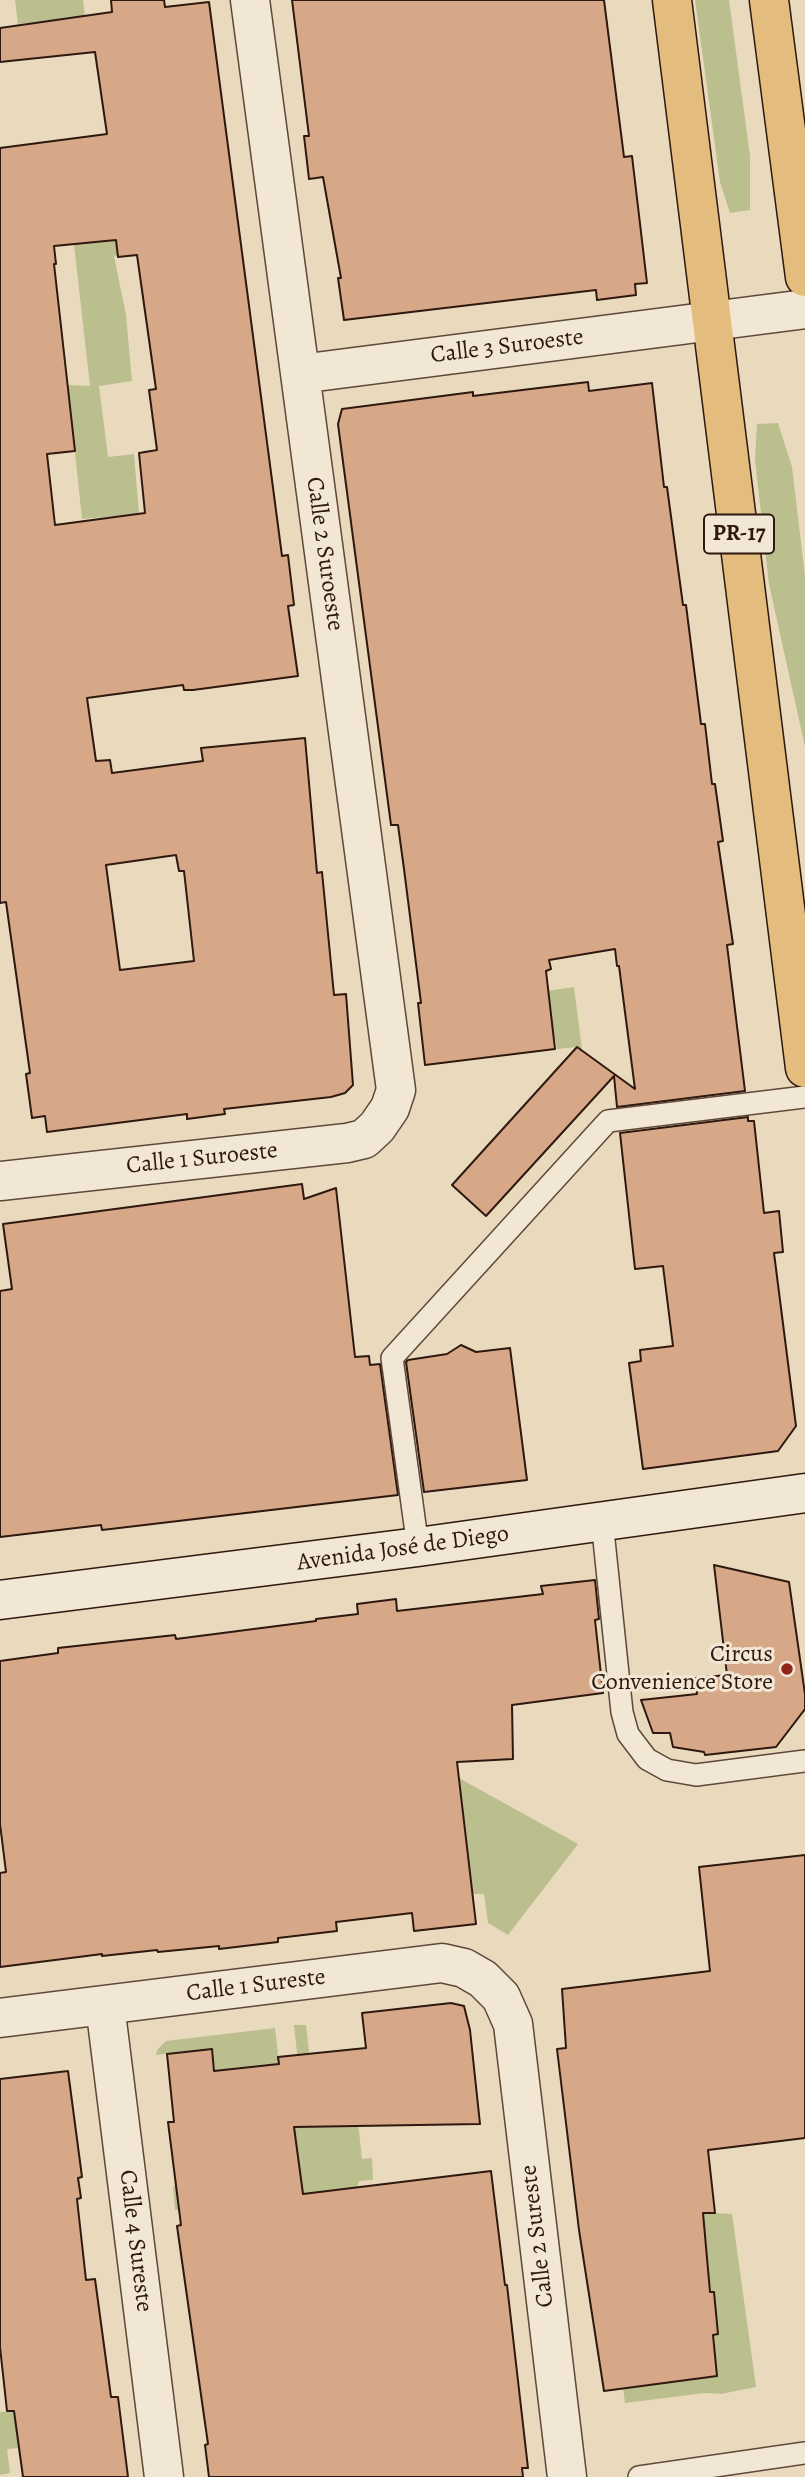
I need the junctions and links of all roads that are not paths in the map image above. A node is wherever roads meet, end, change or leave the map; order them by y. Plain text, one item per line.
1 (250, 0) edge
2 (672, 0) edge
3 (769, 0) edge
4 (805, 277) edge
5 (805, 309) edge
6 (713, 320) junction
7 (300, 374) junction
8 (805, 1069) edge
9 (805, 1097) edge
10 (390, 1108) joint
11 (0, 1181) edge
12 (805, 1493) edge
13 (602, 1521) junction
14 (418, 1548) junction
15 (0, 1600) edge
16 (805, 1761) edge
17 (501, 1997) joint
18 (106, 2005) junction
19 (0, 2018) edge
20 (805, 2453) edge
21 (738, 2470) edge
22 (164, 2477) edge
23 (568, 2477) edge
24 (639, 2477) edge

1 - 7 street, Calle 2 Suroeste
2 - 6 main road, PR-17
3 - 4 main road
5 - 6 street, Calle 3 Suroeste
6 - 7 street, Calle 3 Suroeste
6 - 8 main road, PR-17
7 - 10 street, Calle 2 Suroeste
9 - 14 lane
10 - 11 street, Calle 1 Suroeste
12 - 13 street, Avenida José de Diego
13 - 14 street, Avenida José de Diego
13 - 16 lane
14 - 15 street, Avenida José de Diego
17 - 18 street, Calle 1 Sureste
17 - 23 street, Calle 2 Sureste
18 - 19 street, Calle 1 Sureste
18 - 22 street, Calle 4 Sureste
20 - 21 lane
21 - 24 lane

